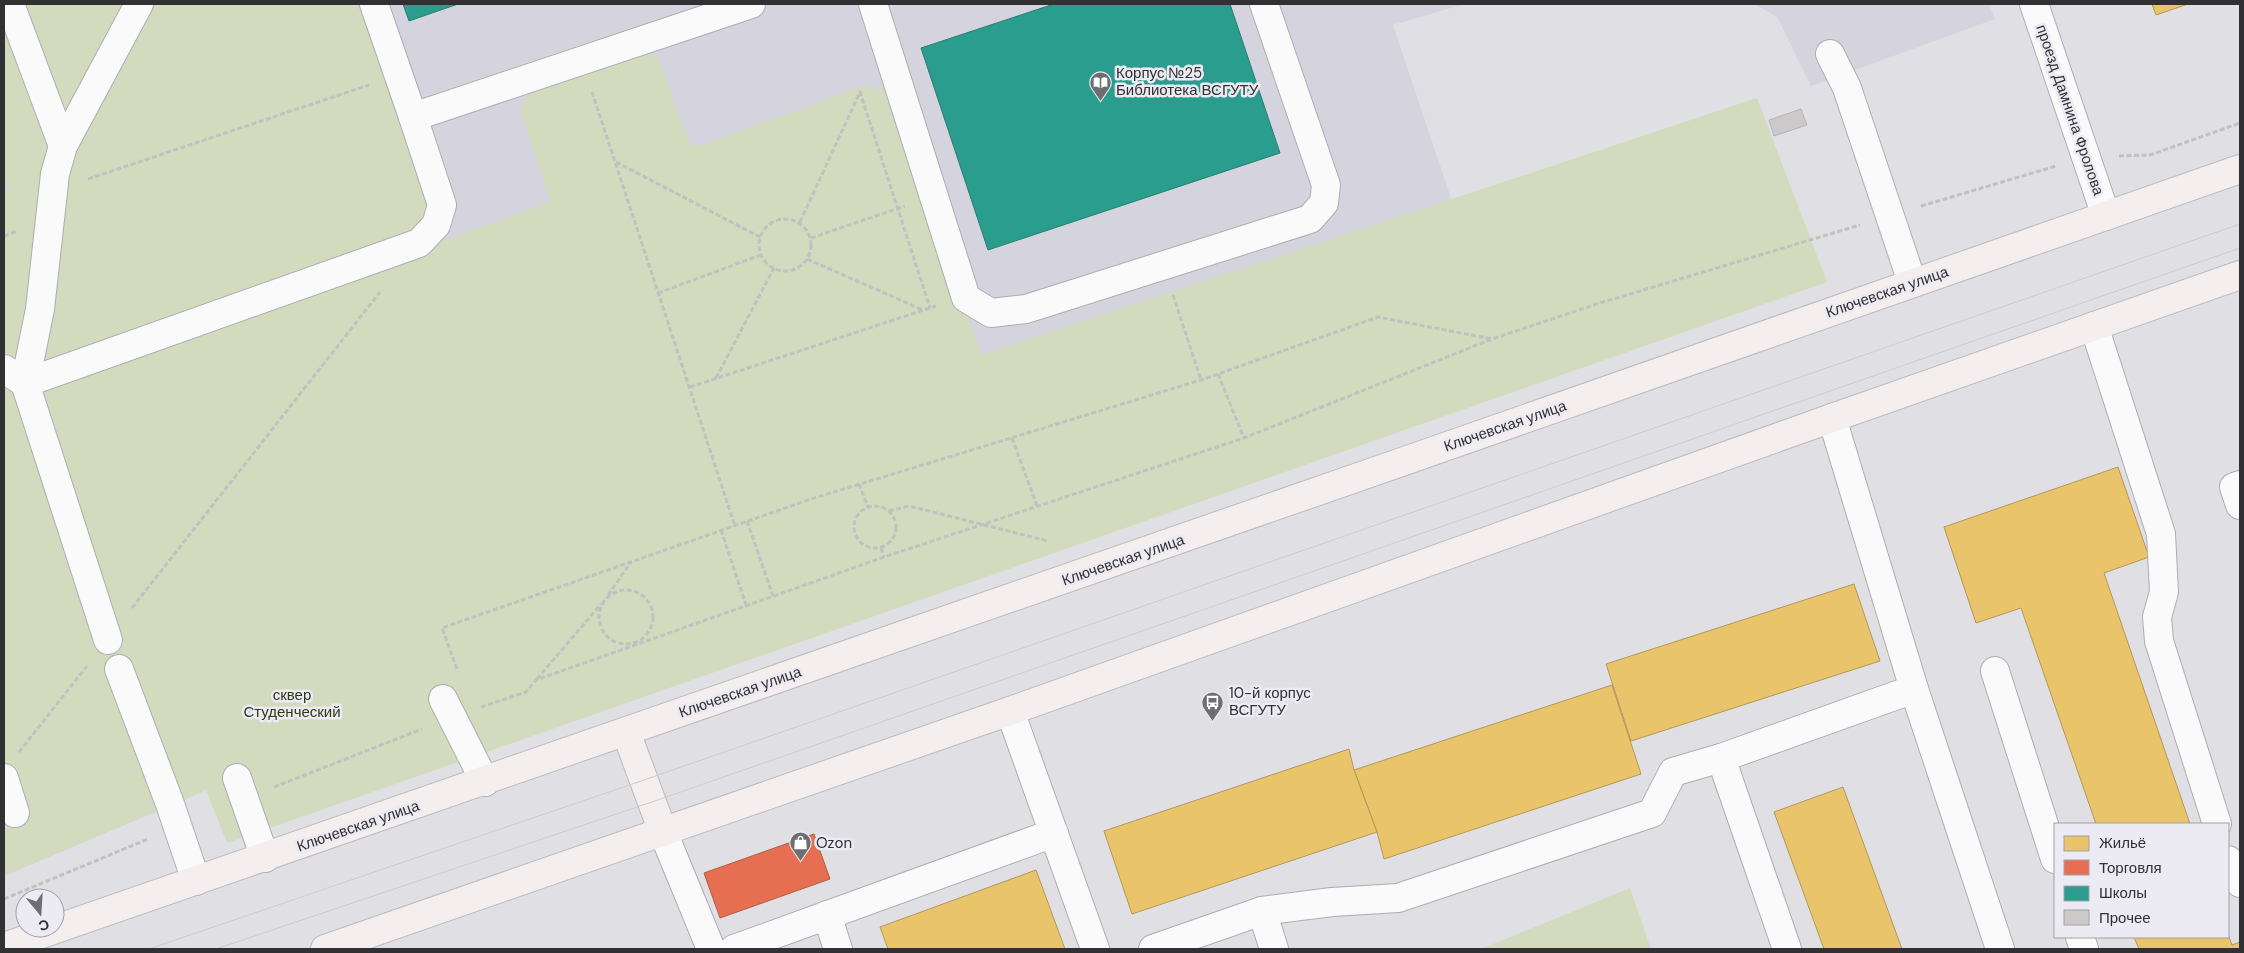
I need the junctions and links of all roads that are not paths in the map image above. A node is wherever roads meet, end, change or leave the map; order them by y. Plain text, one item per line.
1 (10, 4) edge
2 (138, 4) edge
3 (374, 4) edge
4 (751, 4) edge
5 (873, 4) edge
6 (1264, 4) edge
7 (2034, 4) edge
8 (1830, 54) dead end
9 (412, 117) junction
10 (63, 146) junction
11 (2240, 170) edge
12 (2106, 216) junction
13 (2240, 275) edge
14 (1912, 282) junction
15 (2094, 326) junction
16 (15, 376) edge
17 (1832, 418) junction
18 (2240, 485) edge
19 (2240, 506) edge
20 (108, 640) road end
21 (119, 669) dead end
22 (1995, 671) dead end
23 (1914, 689) junction
24 (448, 708) road end
25 (1010, 711) junction
26 (626, 732) junction
27 (1721, 758) junction
28 (10, 767) edge
29 (485, 782) junction
30 (241, 788) road end
31 (15, 813) dead end
32 (2217, 823) edge
33 (663, 832) junction
34 (1054, 833) junction
35 (2054, 855) edge
36 (265, 858) junction
37 (2229, 863) edge
38 (196, 881) junction
39 (2240, 883) edge
40 (1262, 911) junction
41 (827, 915) junction
42 (4, 947) edge
43 (325, 949) edge
44 (711, 949) edge
45 (734, 949) edge
46 (838, 949) edge
47 (1095, 949) edge
48 (1153, 949) edge
49 (1274, 949) edge
50 (1786, 949) edge
51 (2000, 949) edge

1 - 10 street
2 - 10 street
3 - 9 street
4 - 9 street
5 - 6 street
7 - 12 street, проезд Дамнина Фролова
8 - 14 street
9 - 16 street
10 - 16 street
11 - 12 main road, Ключевская улица
12 - 14 main road, Ключевская улица
13 - 15 main road
14 - 26 main road, Ключевская улица
15 - 17 main road
15 - 32 street
16 - 20 street
17 - 23 street
17 - 25 main road
18 - 19 street
21 - 38 street
22 - 35 street
23 - 27 street
23 - 51 street
24 - 29 street
25 - 33 main road
25 - 34 street
26 - 29 main road, Ключевская улица
26 - 33 main road
27 - 40 street
27 - 50 street
28 - 31 street
29 - 36 main road, Ключевская улица
30 - 36 street
33 - 43 main road
33 - 44 street
34 - 41 street
34 - 47 street
36 - 38 main road, Ключевская улица
37 - 39 street
38 - 42 main road, Ключевская улица
40 - 48 street
40 - 49 street
41 - 45 street
41 - 46 street

